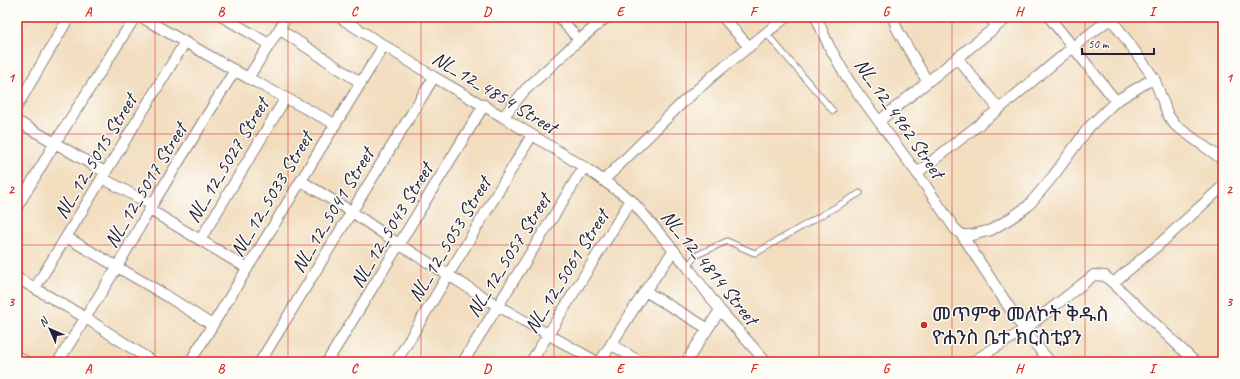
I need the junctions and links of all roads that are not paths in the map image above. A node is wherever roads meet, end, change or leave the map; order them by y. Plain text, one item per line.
1 (69, 17) edge
2 (135, 17) edge
3 (142, 17) edge
4 (223, 17) edge
5 (287, 17) edge
6 (339, 17) edge
7 (559, 17) edge
8 (607, 17) edge
9 (723, 17) edge
10 (786, 17) edge
11 (816, 17) edge
12 (894, 17) edge
13 (989, 17) edge
14 (1008, 17) edge
15 (1049, 17) edge
16 (1110, 18) edge
17 (996, 26) junction
18 (279, 29) junction
19 (766, 33) junction
20 (579, 40) junction
21 (185, 42) junction
22 (269, 44) junction
23 (384, 45) junction
24 (749, 46) junction
25 (1073, 47) junction
26 (957, 58) junction
27 (235, 70) junction
28 (434, 77) junction
29 (248, 78) junction
30 (1154, 78) junction
31 (927, 81) junction
32 (361, 83) junction
33 (285, 99) junction
34 (1116, 101) junction
35 (17, 106) edge
36 (484, 106) junction
37 (999, 108) junction
38 (833, 111) dead end
39 (503, 117) junction
40 (17, 121) edge
41 (879, 121) junction
42 (335, 124) junction
43 (532, 135) junction
44 (55, 144) junction
45 (1223, 160) edge
46 (584, 167) junction
47 (917, 173) junction
48 (103, 175) junction
49 (604, 180) junction
50 (300, 181) junction
51 (1223, 186) edge
52 (860, 193) dead end
53 (631, 200) junction
54 (17, 207) edge
55 (151, 208) junction
56 (352, 212) junction
57 (962, 235) junction
58 (66, 237) junction
59 (200, 240) junction
60 (400, 245) junction
61 (674, 250) junction
62 (687, 266) junction
63 (117, 267) junction
64 (246, 268) junction
65 (449, 275) junction
66 (17, 278) edge
67 (1113, 284) junction
68 (35, 288) junction
69 (645, 291) junction
70 (498, 306) junction
71 (720, 310) junction
72 (86, 318) junction
73 (212, 325) junction
74 (707, 328) junction
75 (1024, 330) junction
76 (549, 334) junction
77 (611, 344) junction
78 (17, 356) edge
79 (763, 361) edge
80 (26, 362) edge
81 (58, 362) edge
82 (153, 362) edge
83 (190, 362) edge
84 (260, 362) edge
85 (327, 362) edge
86 (396, 362) edge
87 (463, 362) edge
88 (531, 362) edge
89 (598, 362) edge
90 (640, 362) edge
91 (686, 362) edge
92 (972, 362) edge
93 (1050, 362) edge
94 (1195, 362) edge

1 - 35 street
2 - 44 street
3 - 21 street
4 - 22 street
5 - 18 street
6 - 23 street, NL_12_4854 Street
7 - 20 street
8 - 20 street
9 - 24 street
10 - 19 street
11 - 41 street, NL_12_4962 Street
12 - 31 street
13 - 17 street
14 - 17 street
15 - 25 street
16 - 25 street
16 - 30 street
17 - 26 street
18 - 22 street
18 - 32 street
19 - 24 street
19 - 38 lane
20 - 39 street
21 - 27 street
21 - 48 street, NL_12_5015 Street
22 - 29 street
23 - 28 street, NL_12_4854 Street
23 - 32 street, NL_12_5033 Street
24 - 49 street
25 - 34 street
25 - 37 street
26 - 31 street
26 - 37 street
27 - 29 street
27 - 55 street, NL_12_5017 Street
28 - 36 street, NL_12_4854 Street
28 - 56 street, NL_12_5041 Street
29 - 33 street
30 - 34 street
30 - 45 street
31 - 41 street
32 - 42 street, NL_12_5033 Street
33 - 42 street
33 - 59 street, NL_12_5027 Street
34 - 57 street
36 - 39 street, NL_12_4854 Street
36 - 60 street, NL_12_5043 Street
37 - 47 street
39 - 43 street, NL_12_4854 Street
40 - 44 street
41 - 47 street, NL_12_4962 Street
42 - 50 street, NL_12_5033 Street
43 - 46 street, NL_12_4854 Street
43 - 65 street, NL_12_5053 Street
44 - 48 street
44 - 54 street
46 - 49 street, NL_12_4854 Street
46 - 70 street, NL_12_5057 Street
47 - 57 street, NL_12_4962 Street
48 - 55 street
48 - 58 street, NL_12_5015 Street
49 - 53 street, NL_12_4854 Street
50 - 56 street
50 - 64 street, NL_12_5033 Street
51 - 67 street
52 - 62 lane
53 - 61 street, NL_12_4814 Street
53 - 76 street, NL_12_5061 Street
55 - 59 street
55 - 63 street, NL_12_5017 Street
56 - 60 street
56 - 84 street, NL_12_5041 Street
57 - 75 street, NL_12_4962 Street
58 - 63 street
58 - 68 street, NL_12_5015 Street
59 - 64 street
60 - 65 street
60 - 85 street, NL_12_5043 Street
61 - 62 street, NL_12_4814 Street
61 - 69 street
62 - 71 street, NL_12_4814 Street
63 - 72 street, NL_12_5017 Street
63 - 73 street
64 - 73 street, NL_12_5033 Street
65 - 70 street
65 - 86 street, NL_12_5053 Street
66 - 68 street
67 - 75 street
67 - 94 street
68 - 72 street
69 - 74 street
69 - 77 street
70 - 76 street
70 - 87 street, NL_12_5057 Street
71 - 74 street
71 - 79 street, NL_12_4814 Street
72 - 81 street, NL_12_5017 Street
72 - 82 street
73 - 83 street, NL_12_5033 Street
74 - 91 street
75 - 92 street
75 - 93 street, NL_12_4962 Street
76 - 88 street, NL_12_5061 Street
76 - 89 street
77 - 89 street
77 - 90 street
78 - 80 street

